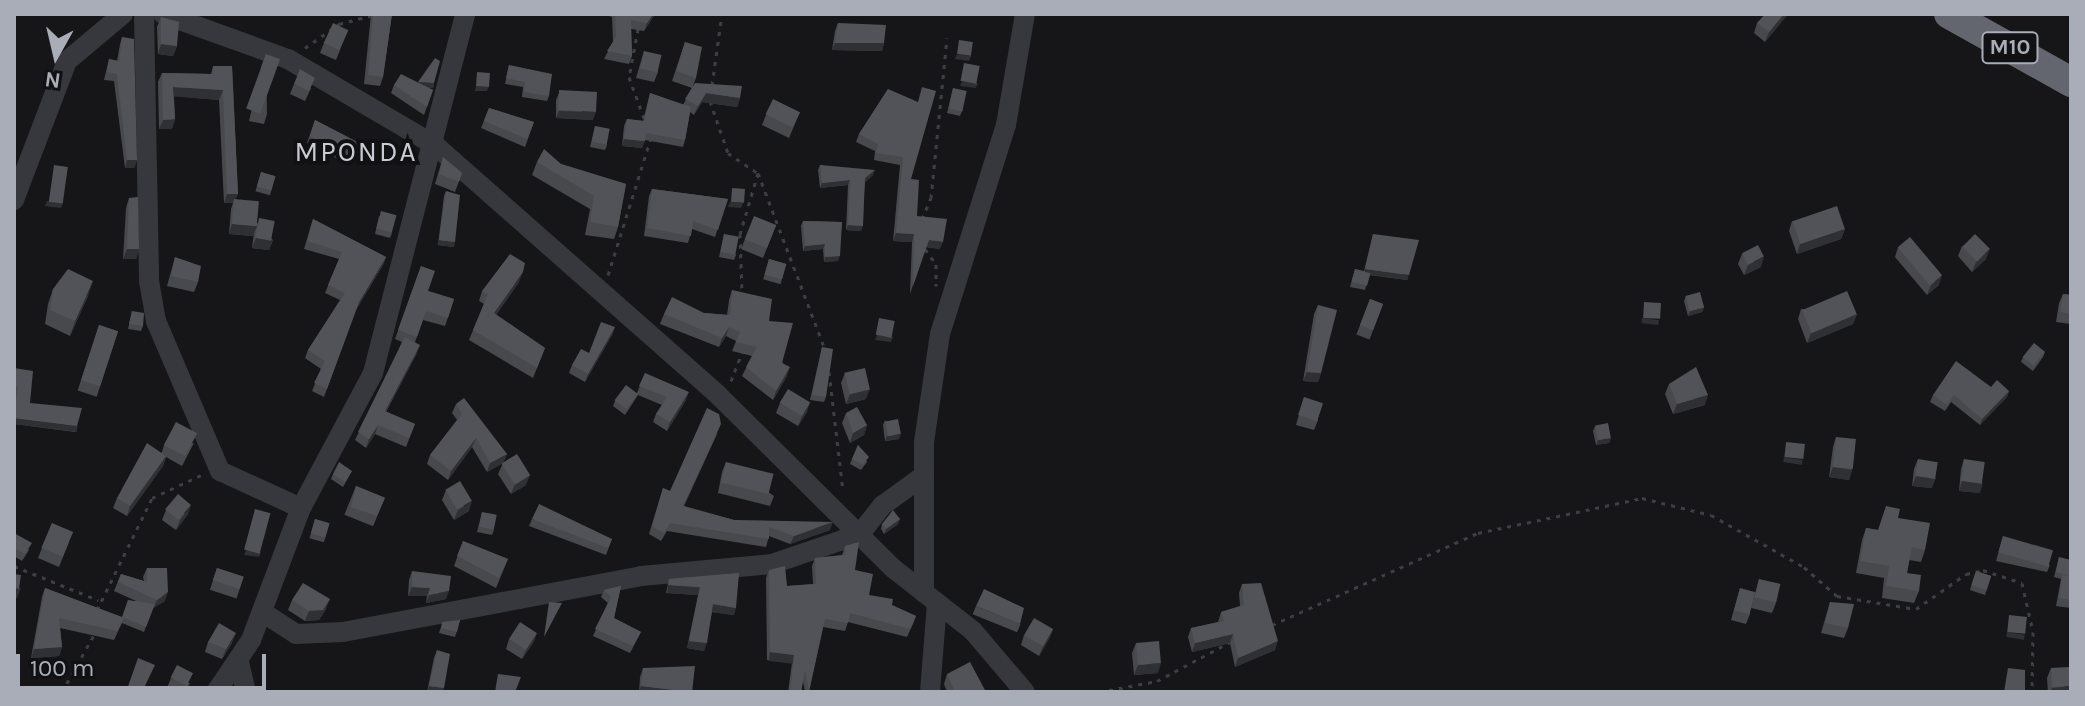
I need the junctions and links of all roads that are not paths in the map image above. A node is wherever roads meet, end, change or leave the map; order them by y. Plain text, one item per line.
1 (123, 14) edge
2 (144, 14) edge
3 (163, 14) edge
4 (465, 14) edge
5 (1025, 14) edge
6 (1949, 14) edge
7 (2071, 82) edge
8 (436, 146) junction
9 (14, 200) edge
10 (922, 477) junction
11 (301, 508) junction
12 (852, 526) junction
13 (930, 598) junction
14 (262, 612) junction
15 (239, 662) junction
16 (216, 692) edge
17 (246, 692) edge
18 (930, 692) edge
19 (1025, 692) edge

1 - 9 street
2 - 11 street
3 - 8 street
4 - 8 street
5 - 10 street
6 - 7 highway, M10
8 - 11 street
8 - 12 street
10 - 12 street
10 - 13 street
11 - 14 street
12 - 13 street
12 - 14 street
13 - 18 street
13 - 19 street
14 - 15 street
15 - 16 street
15 - 17 street

